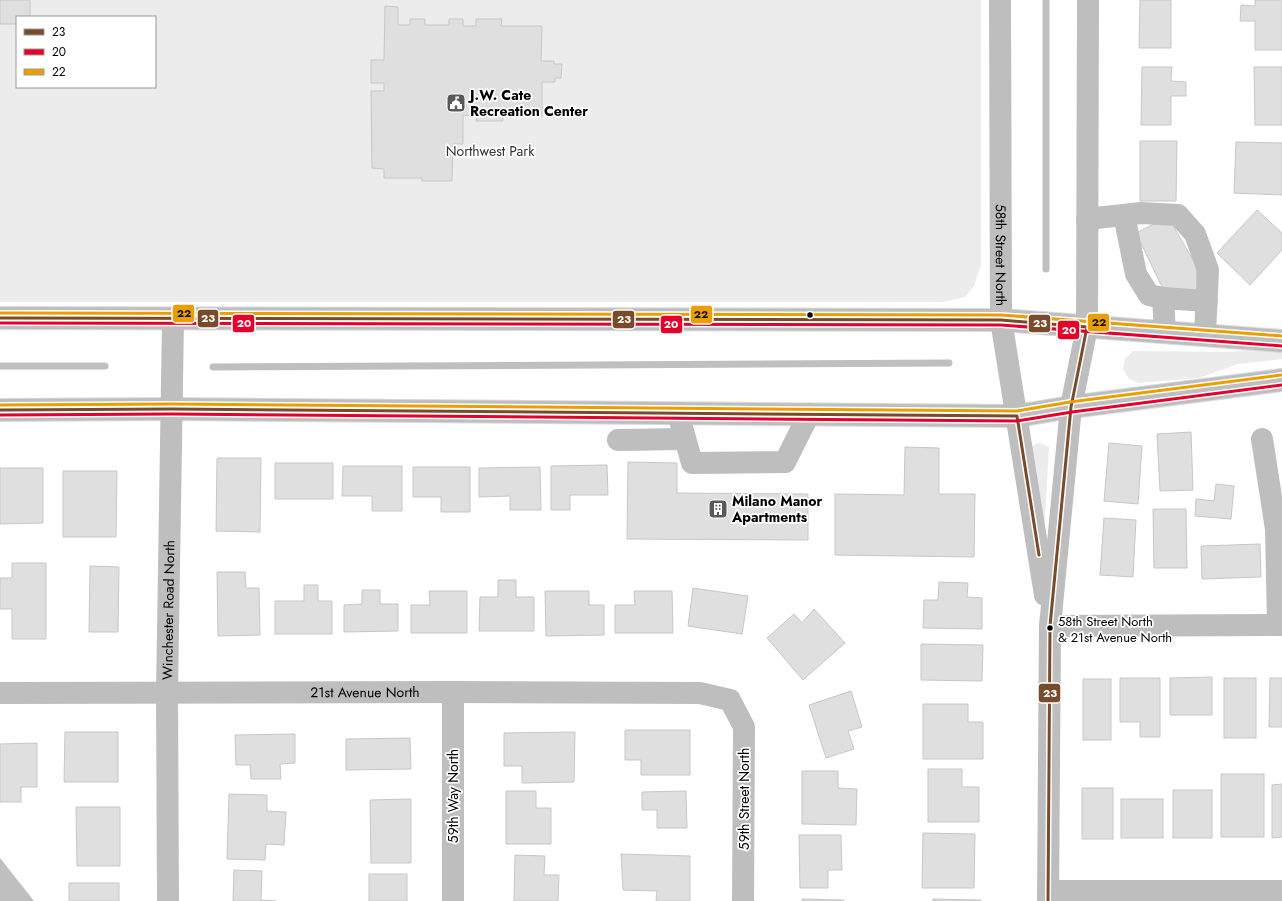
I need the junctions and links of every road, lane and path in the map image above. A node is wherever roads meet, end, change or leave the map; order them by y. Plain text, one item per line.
1 (1000, 0) edge
2 (1088, 0) edge
3 (1124, 215) junction
4 (1088, 219) junction
5 (1163, 298) junction
6 (1207, 301) junction
7 (0, 318) edge
8 (172, 320) junction
9 (1001, 320) junction
10 (1087, 327) junction
11 (1165, 332) junction
12 (1205, 334) junction
13 (1282, 341) edge
14 (1282, 380) edge
15 (1071, 407) junction
16 (172, 409) junction
17 (0, 410) edge
18 (678, 413) junction
19 (809, 414) junction
20 (1017, 416) junction
21 (685, 439) junction
22 (1262, 439) dead end
23 (618, 440) dead end
24 (1280, 625) edge
25 (1050, 626) junction
26 (167, 692) junction
27 (453, 692) junction
28 (0, 693) edge
29 (730, 700) joint
30 (1282, 891) edge
31 (1048, 896) edge
32 (168, 901) edge
33 (453, 901) edge
34 (743, 901) edge

1 - 9 street, 58th Street North
2 - 4 street, 58th Street North
3 - 4 street
3 - 5 street
3 - 6 street
4 - 10 street, 58th Street North
5 - 6 street
5 - 11 street
6 - 12 street
7 - 8 street
8 - 9 street
8 - 16 street, Winchester Road North
9 - 10 street
9 - 20 street, 58th Street North
10 - 11 street
10 - 15 street, 58th Street North
11 - 12 street
12 - 13 street
14 - 15 street
15 - 20 street
15 - 25 street, 58th Street North
16 - 17 street
16 - 18 street
16 - 26 street, Winchester Road North
18 - 19 street
18 - 21 street
19 - 20 street
19 - 21 street
20 - 25 street, 58th Street North
21 - 23 street
22 - 24 street
24 - 25 street
25 - 31 street, 58th Street North
26 - 27 street, 21st Avenue North
26 - 28 street, 21st Avenue North
26 - 32 street, Winchester Road North
27 - 29 street, 21st Avenue North
27 - 33 street, 59th Way North
29 - 34 street, 59th Street North
30 - 31 street

